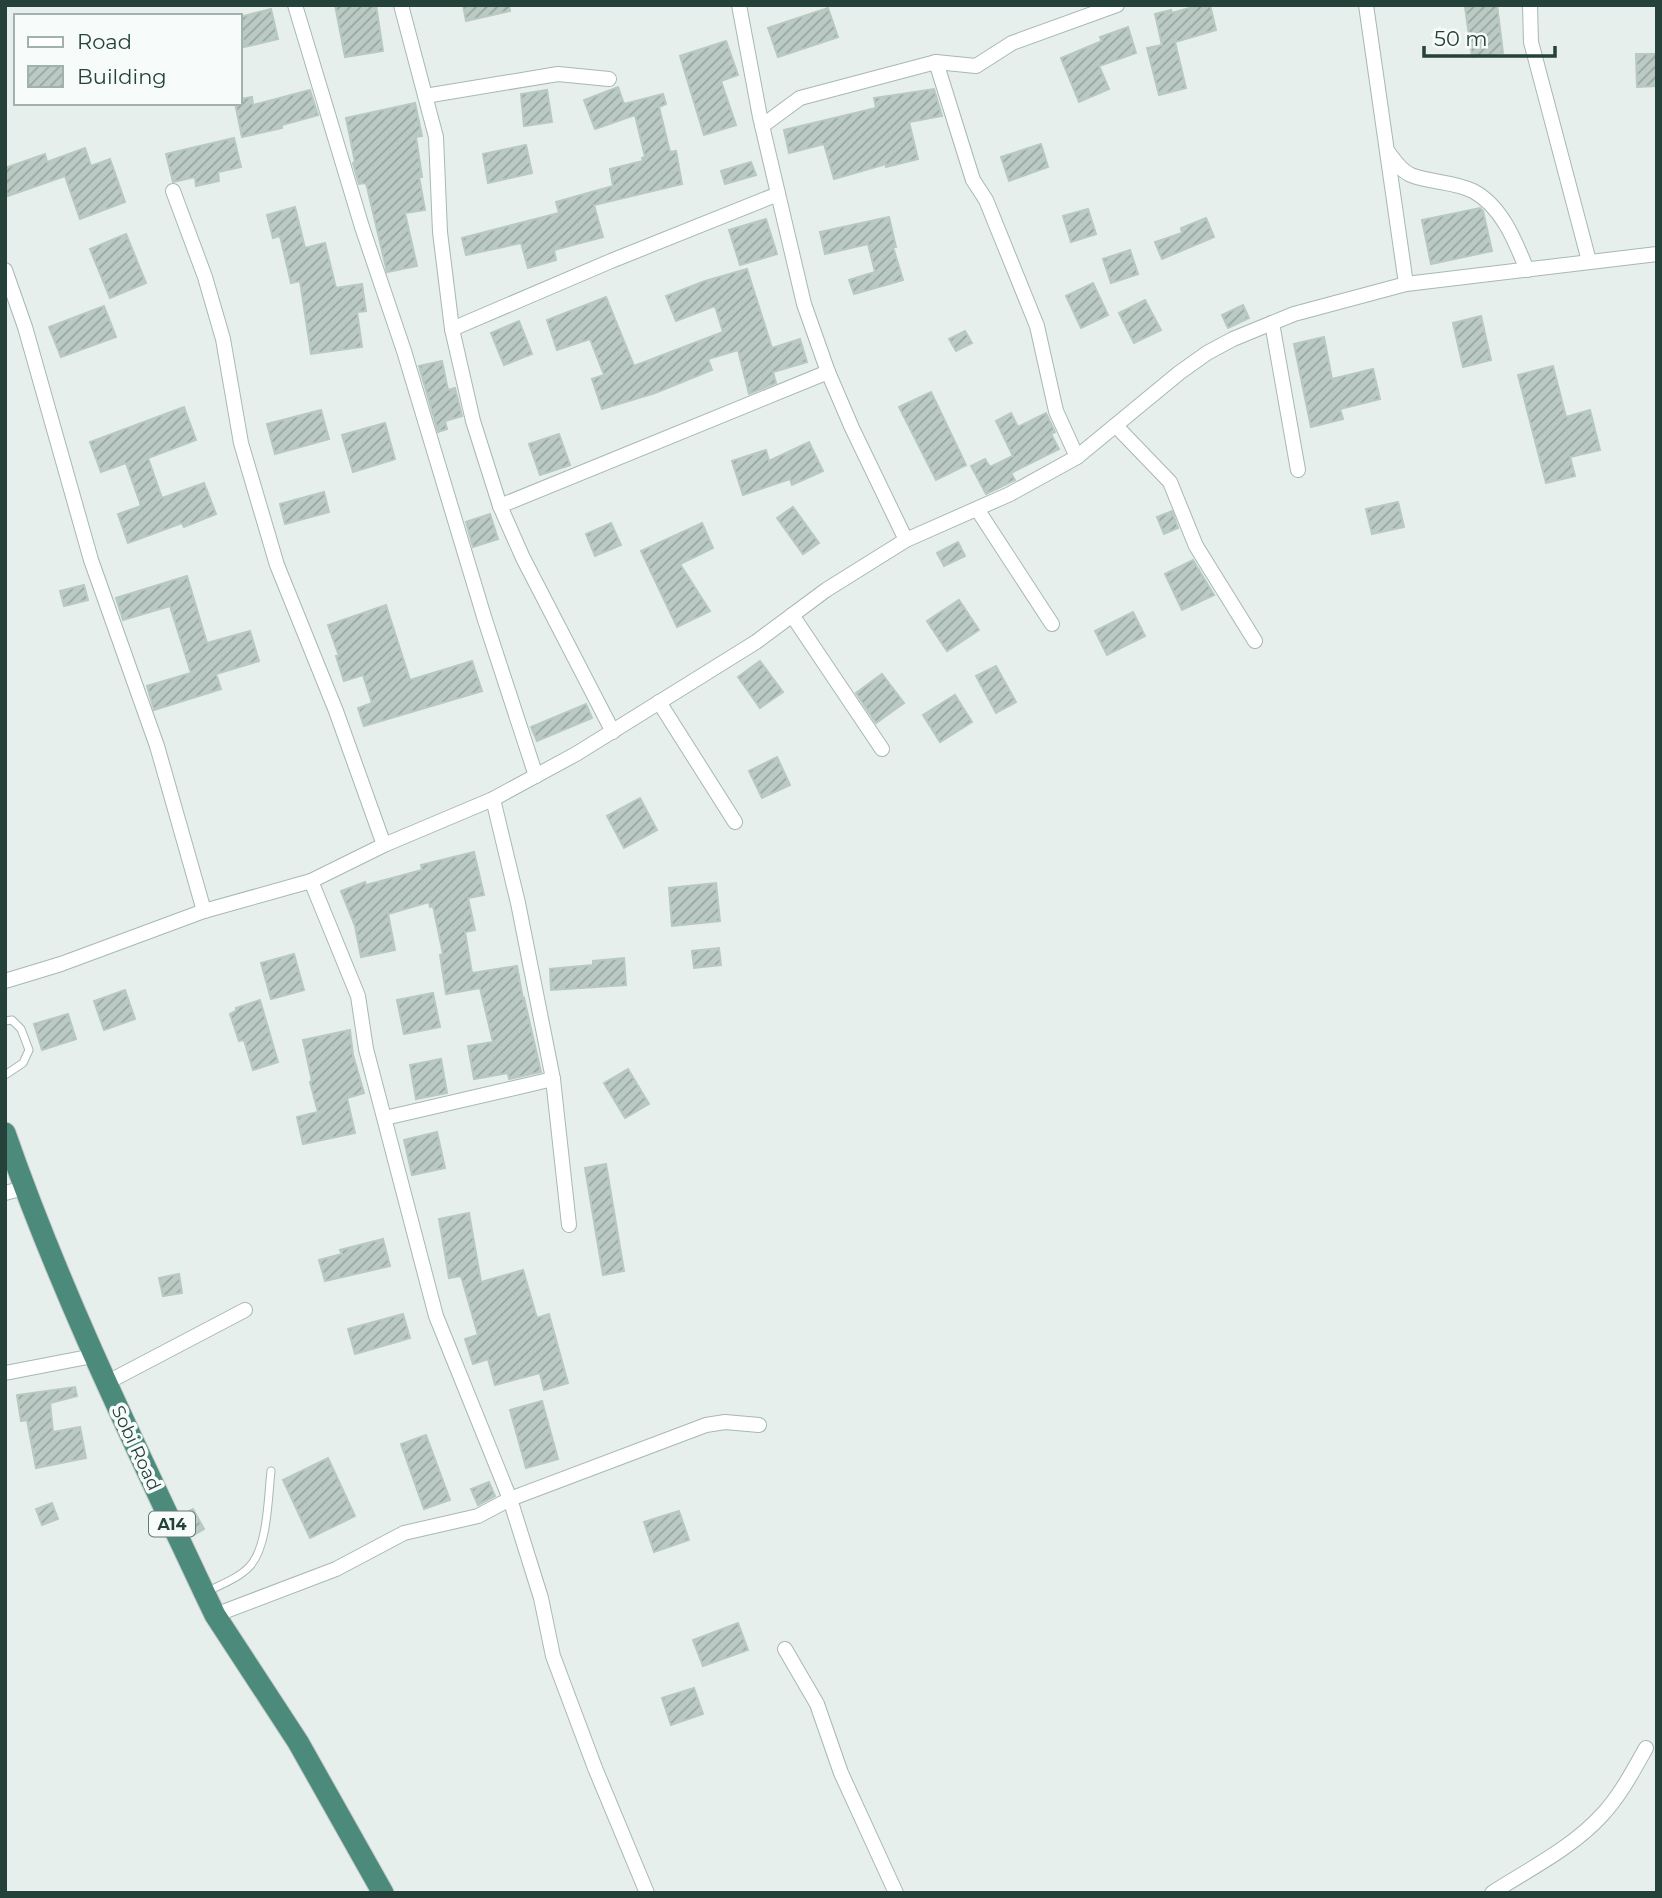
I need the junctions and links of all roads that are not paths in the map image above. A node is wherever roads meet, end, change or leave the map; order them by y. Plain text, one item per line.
1 (295, 5) edge
2 (401, 5) edge
3 (739, 5) edge
4 (1117, 5) edge
5 (1366, 5) edge
6 (1530, 5) edge
7 (936, 62) junction
8 (609, 79) dead end
9 (425, 96) junction
10 (762, 126) junction
11 (1388, 151) junction
12 (173, 191) dead end
13 (778, 194) junction
14 (1657, 254) edge
15 (1589, 261) junction
16 (5, 270) edge
17 (1527, 270) junction
18 (1406, 284) junction
19 (1272, 323) junction
20 (452, 329) junction
21 (828, 372) junction
22 (1117, 427) junction
23 (1077, 457) junction
24 (1298, 470) dead end
25 (500, 506) junction
26 (977, 509) junction
27 (906, 540) junction
28 (792, 615) junction
29 (1052, 624) dead end
30 (1255, 641) dead end
31 (659, 702) junction
32 (613, 732) junction
33 (881, 749) dead end
34 (536, 776) junction
35 (493, 800) junction
36 (735, 822) dead end
37 (384, 845) junction
38 (311, 881) junction
39 (204, 911) junction
40 (5, 981) edge
41 (5, 1021) edge
42 (5, 1075) edge
43 (553, 1079) junction
44 (385, 1118) junction
45 (5, 1133) edge
46 (15, 1191) edge
47 (569, 1225) dead end
48 (245, 1310) dead end
49 (93, 1356) junction
50 (5, 1373) edge
51 (106, 1383) junction
52 (759, 1425) dead end
53 (271, 1471) dead end
54 (510, 1499) junction
55 (204, 1592) junction
56 (215, 1615) junction
57 (785, 1649) dead end
58 (1646, 1748) dead end
59 (642, 1889) edge
60 (383, 1893) edge
61 (895, 1893) edge
62 (1492, 1893) edge

1 - 34 street
2 - 9 street
3 - 10 street
4 - 7 street
5 - 11 street
6 - 15 street
7 - 10 street
7 - 23 street
8 - 9 street
9 - 20 street
10 - 13 street
11 - 17 street
11 - 18 street
12 - 37 street
13 - 20 street
13 - 21 street
14 - 15 street
15 - 17 street
16 - 39 street
17 - 18 street
18 - 19 street
19 - 22 street
19 - 24 street
20 - 25 street
21 - 25 street
21 - 27 street
22 - 23 street
22 - 30 street
23 - 26 street
25 - 32 street
26 - 27 street
26 - 29 street
27 - 28 street
28 - 31 street
28 - 33 street
31 - 32 street
31 - 36 street
32 - 34 street
34 - 35 street
35 - 37 street
35 - 43 street
37 - 38 street
38 - 39 street
38 - 44 street
39 - 40 street
41 - 42 lane
43 - 44 street
43 - 47 street
44 - 54 street
45 - 46 highway, Sobi Road / A14
46 - 49 highway, Sobi Road / A14
48 - 51 street
49 - 50 street
49 - 51 highway, Sobi Road / A14
51 - 55 highway, Sobi Road / A14
52 - 54 street
53 - 55 lane
54 - 56 street
54 - 59 street
55 - 56 highway, Sobi Road / A14
56 - 60 highway, Sobi Road / A14
57 - 61 street
58 - 62 street

